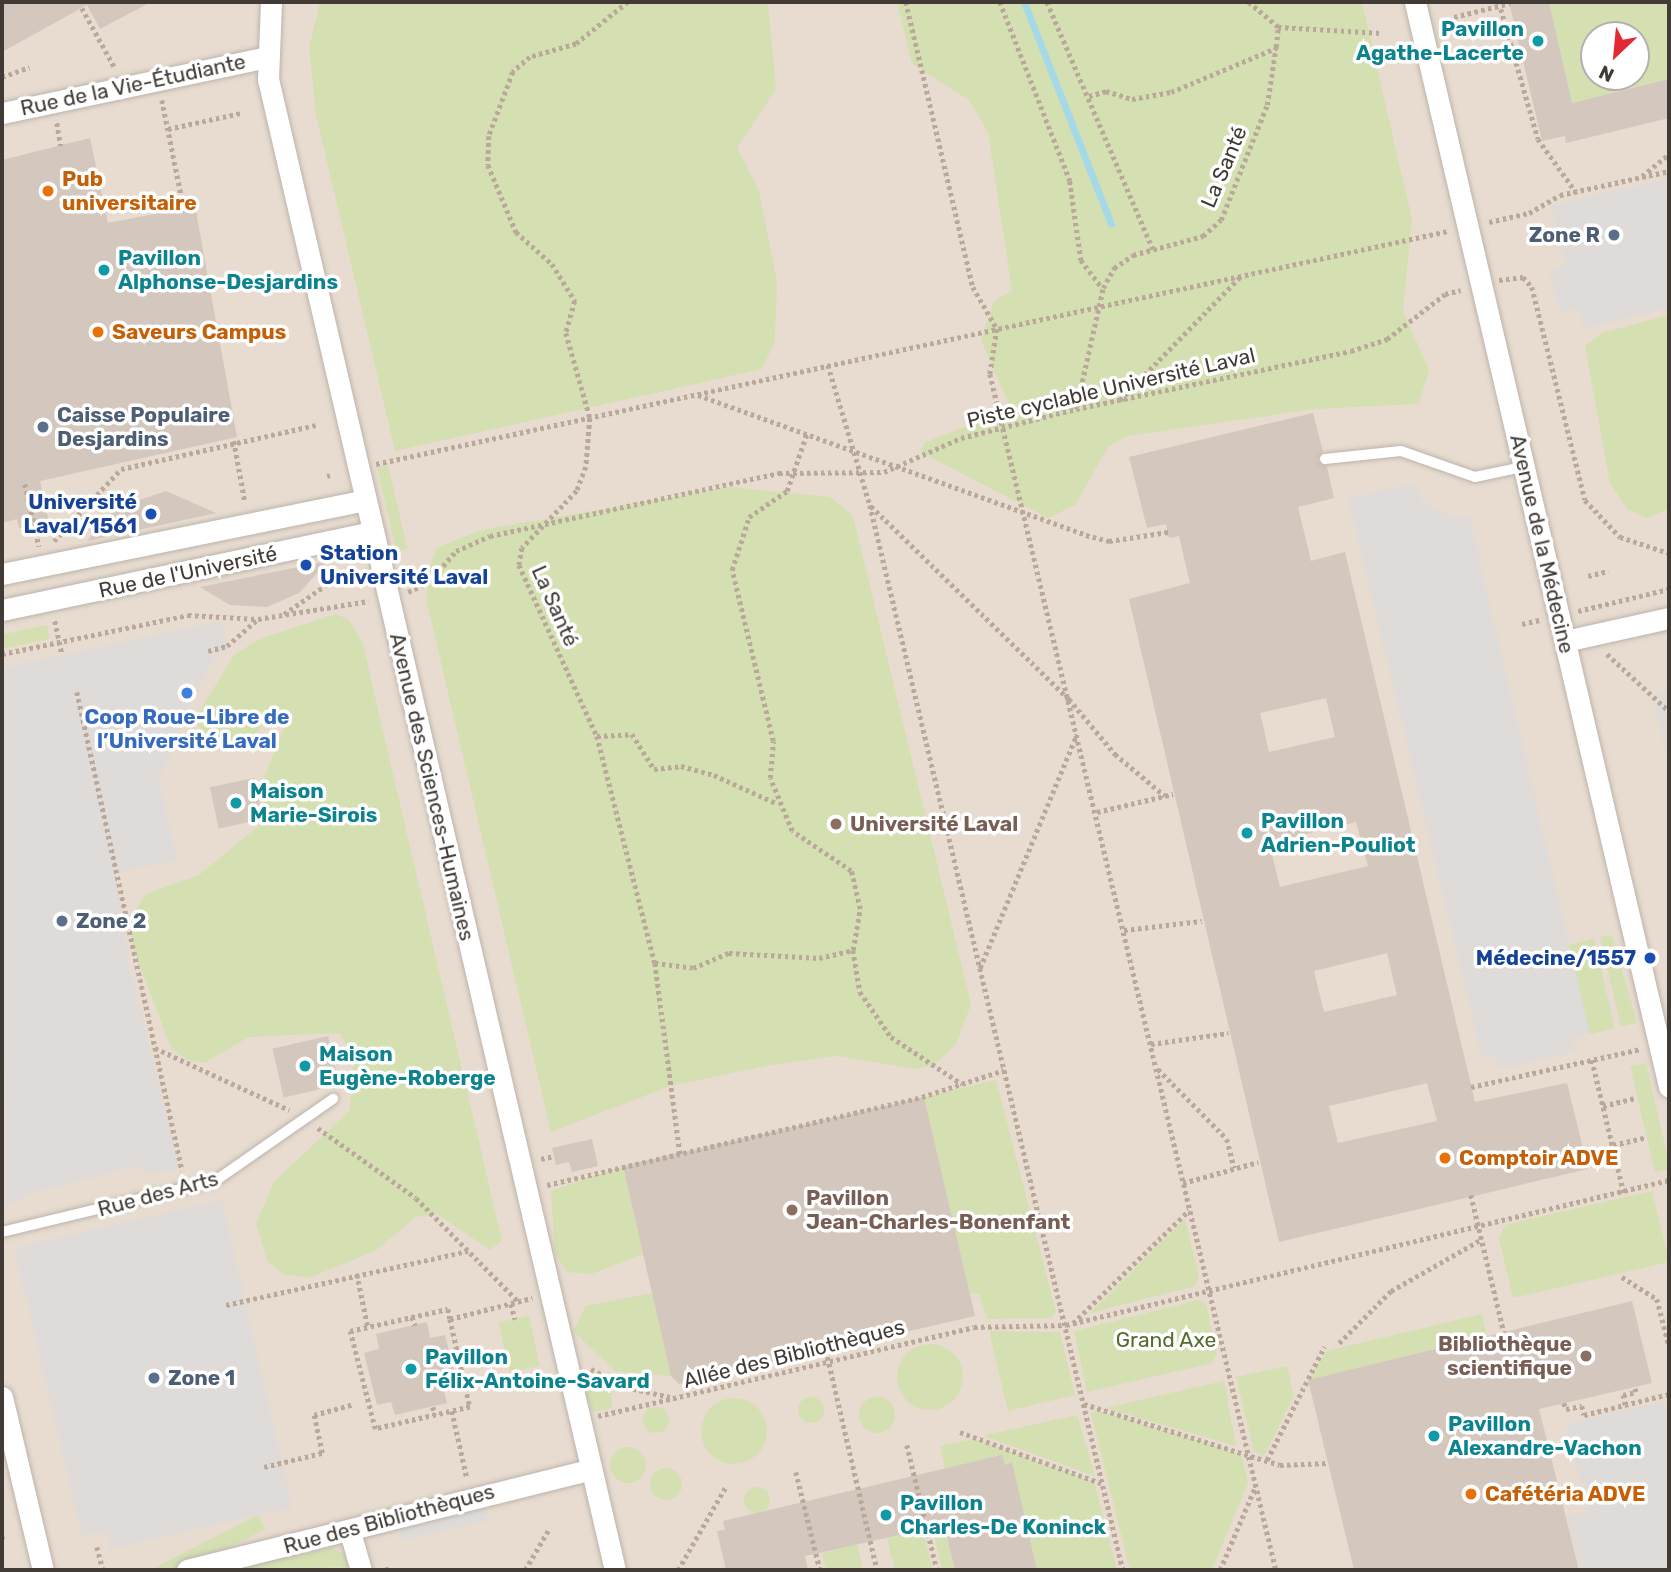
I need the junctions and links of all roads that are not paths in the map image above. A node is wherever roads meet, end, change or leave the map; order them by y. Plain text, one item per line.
1 (271, 2) edge
2 (1415, 2) edge
3 (264, 58) junction
4 (2, 113) edge
5 (1325, 459) dead end
6 (1523, 467) junction
7 (365, 500) junction
8 (373, 532) junction
9 (2, 574) edge
10 (2, 610) edge
11 (1669, 618) edge
12 (1565, 641) junction
13 (1663, 1030) edge
14 (1669, 1087) edge
15 (333, 1099) dead end
16 (2, 1232) edge
17 (2, 1397) edge
18 (591, 1469) junction
19 (350, 1532) junction
20 (43, 1570) edge
21 (187, 1570) edge
22 (361, 1570) edge
23 (615, 1570) edge

1 - 3 street, Avenue des Sciences-Humaines
2 - 6 street, Avenue de la Médecine
3 - 4 street, Rue de la Vie-Étudiante
3 - 7 street, Avenue des Sciences-Humaines
5 - 6 lane
6 - 12 street, Avenue de la Médecine
7 - 8 street, Avenue des Sciences-Humaines
7 - 9 street, Rue de l'Université
8 - 10 street, Rue de l'Université
8 - 18 street, Avenue des Sciences-Humaines
11 - 12 street
12 - 13 street, Avenue de la Médecine
13 - 14 street, Avenue de la Médecine
15 - 16 lane, Rue des Arts
17 - 20 street
18 - 19 street, Rue des Bibliothèques
18 - 23 street, Avenue des Sciences-Humaines
19 - 21 street, Rue des Bibliothèques
19 - 22 street

